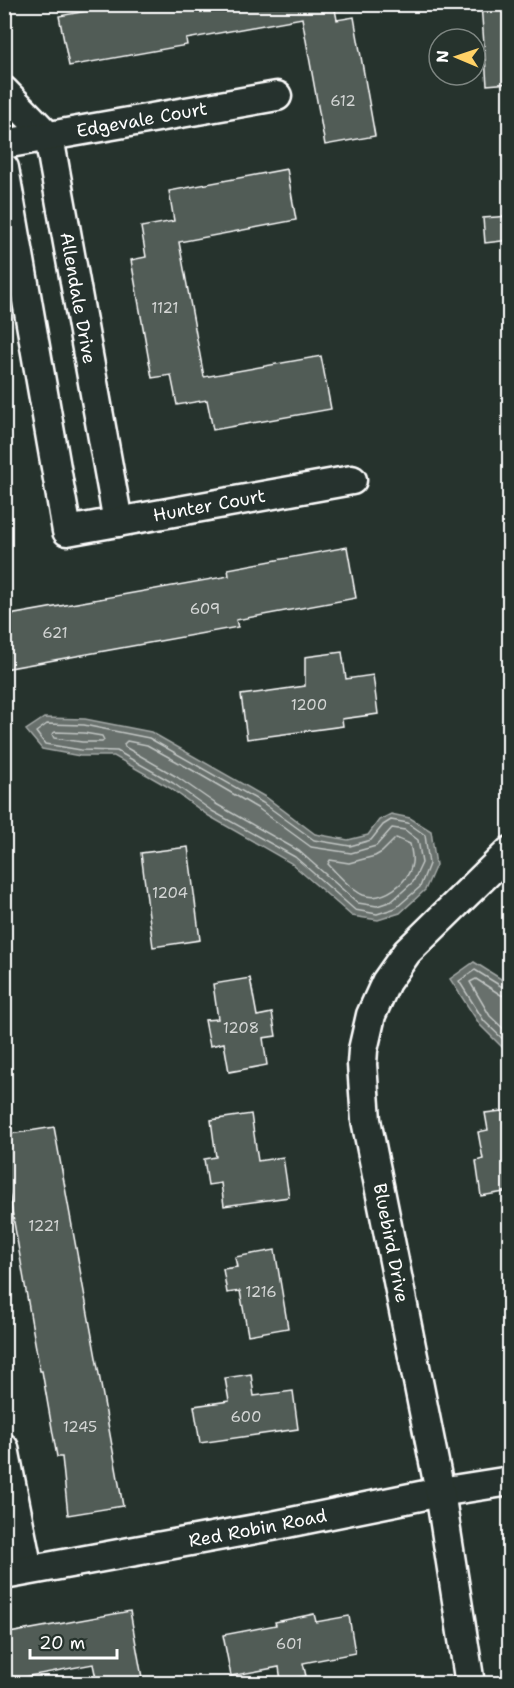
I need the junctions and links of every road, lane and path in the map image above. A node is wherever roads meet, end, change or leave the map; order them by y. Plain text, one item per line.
1 (4, 91) edge
2 (277, 96) dead end
3 (49, 137) junction
4 (4, 144) edge
5 (4, 168) edge
6 (352, 480) dead end
7 (118, 522) junction
8 (510, 851) edge
9 (4, 1449) edge
10 (510, 1481) edge
11 (440, 1492) junction
12 (16, 1572) edge
13 (470, 1683) edge

1 - 3 street
2 - 3 street, Edgevale Court
3 - 4 street, Edgevale Court
3 - 7 street, Allendale Drive
5 - 7 street, Hunter Court
6 - 7 street, Hunter Court
8 - 11 street, Bluebird Drive
9 - 12 street
10 - 11 street, Red Robin Road
11 - 12 street, Red Robin Road
11 - 13 street, Bluebird Drive

